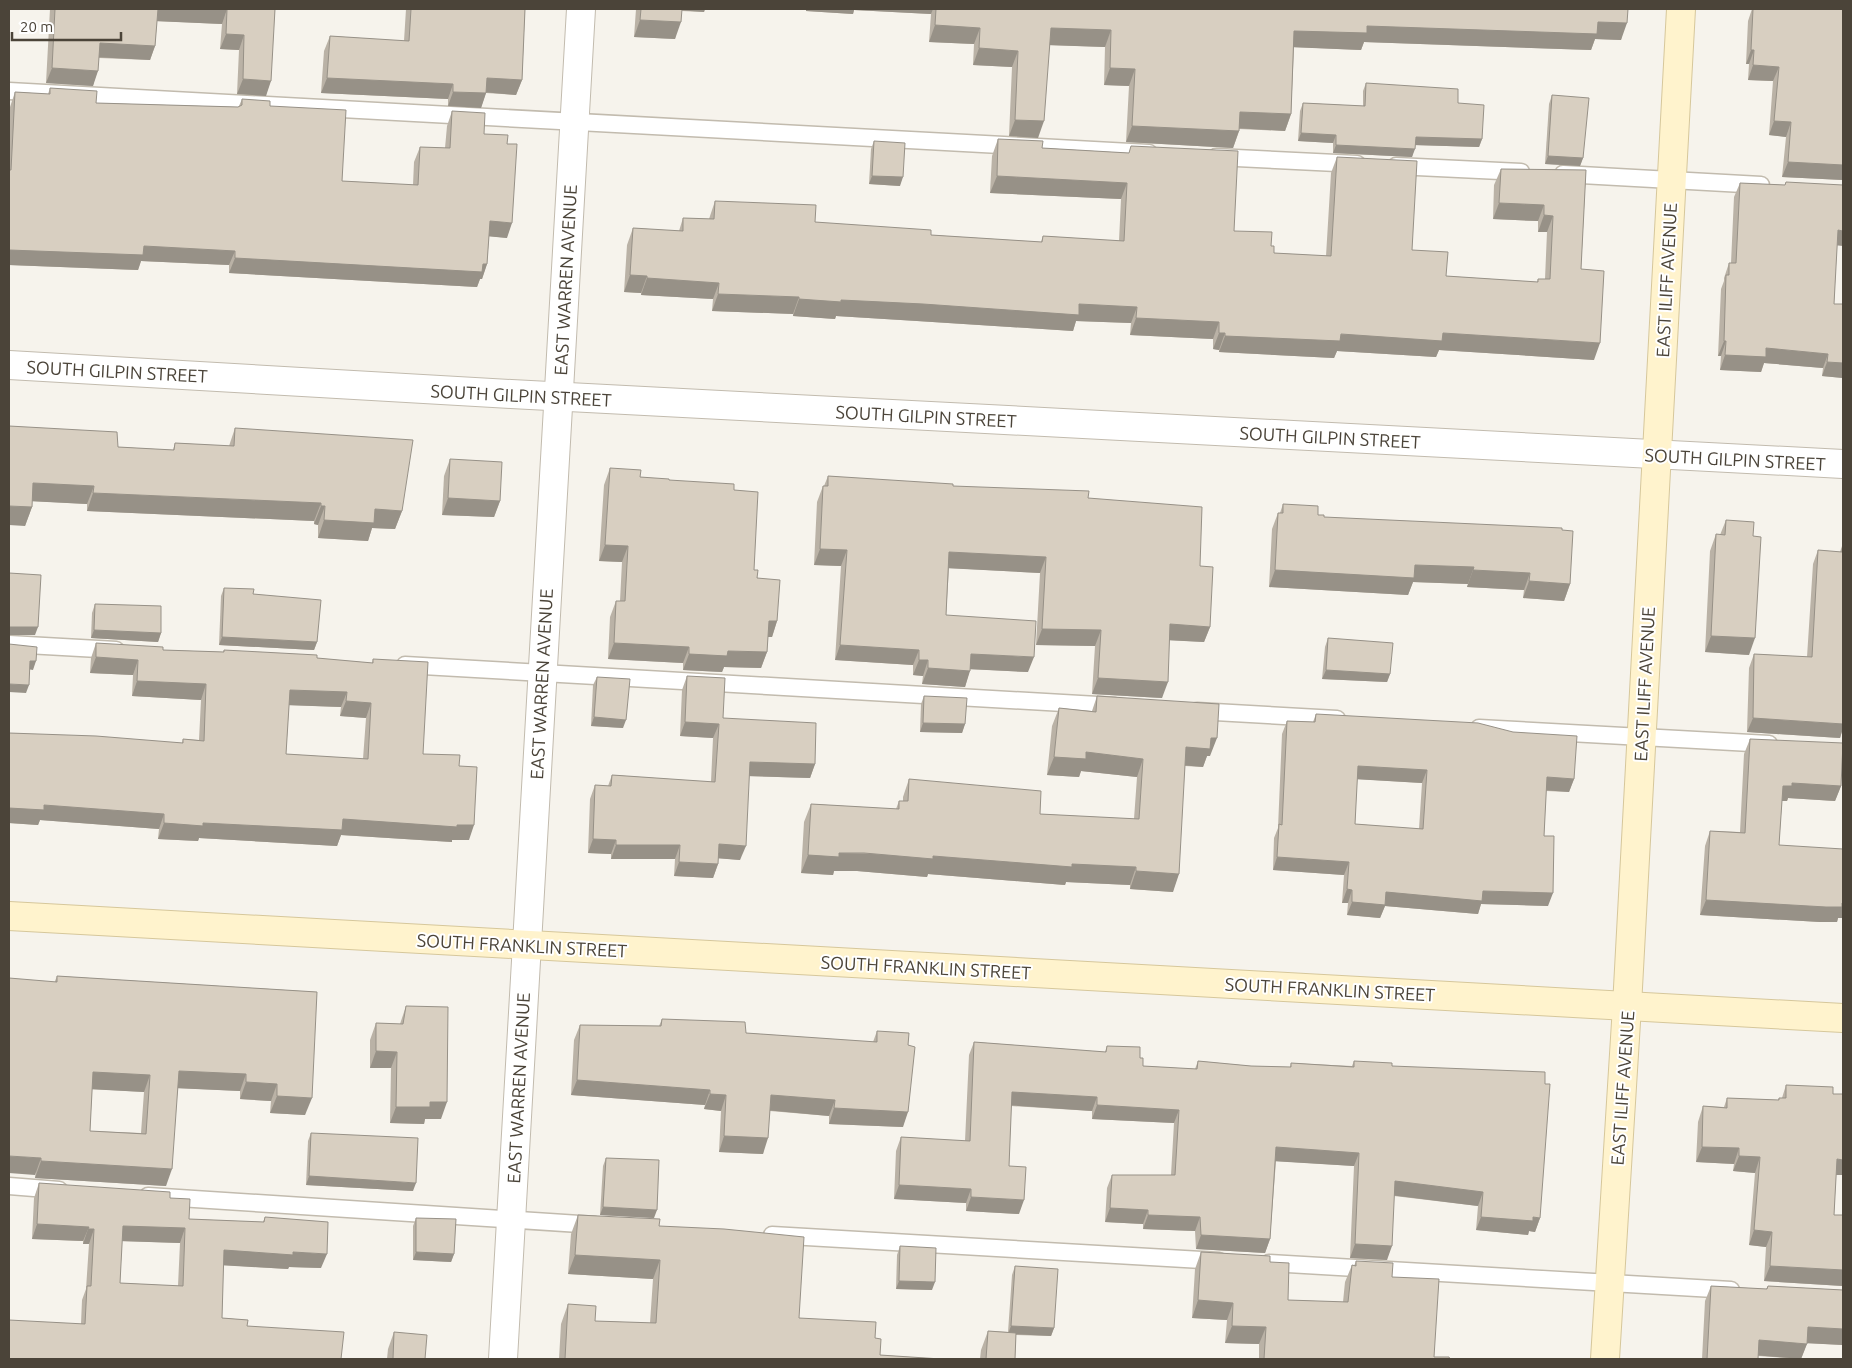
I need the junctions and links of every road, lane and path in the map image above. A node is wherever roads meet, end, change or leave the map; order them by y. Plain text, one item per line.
1 (581, 9) edge
2 (1681, 9) edge
3 (9, 91) edge
4 (574, 123) junction
5 (1162, 154) edge
6 (1202, 156) edge
7 (1672, 180) junction
8 (1776, 186) edge
9 (9, 365) edge
10 (558, 397) junction
11 (1657, 454) junction
12 (1843, 464) edge
13 (9, 644) edge
14 (128, 650) edge
15 (385, 664) edge
16 (542, 672) junction
17 (1128, 707) edge
18 (1178, 710) edge
19 (1358, 720) edge
20 (1467, 727) edge
21 (1641, 738) junction
22 (1786, 745) edge
23 (9, 916) edge
24 (526, 945) junction
25 (1627, 1006) junction
26 (1843, 1018) edge
27 (9, 1186) edge
28 (78, 1191) edge
29 (137, 1195) edge
30 (510, 1220) junction
31 (607, 1225) edge
32 (757, 1234) edge
33 (1236, 1262) edge
34 (1256, 1263) edge
35 (1610, 1283) junction
36 (1746, 1291) edge
37 (502, 1359) edge
38 (1605, 1359) edge

1 - 4 street, EAST WARREN AVENUE
2 - 7 street, EAST ILIFF AVENUE
3 - 4 lane
4 - 5 lane
4 - 10 street, EAST WARREN AVENUE
6 - 7 lane
7 - 8 lane
7 - 11 street, EAST ILIFF AVENUE
9 - 10 street, SOUTH GILPIN STREET
10 - 11 street, SOUTH GILPIN STREET
10 - 16 street, EAST WARREN AVENUE
11 - 12 street, SOUTH GILPIN STREET
11 - 21 street, EAST ILIFF AVENUE
13 - 14 lane
15 - 16 lane
16 - 17 lane
16 - 24 street, EAST WARREN AVENUE
18 - 19 lane
20 - 21 lane
21 - 22 lane
21 - 25 street, EAST ILIFF AVENUE
23 - 24 street, SOUTH FRANKLIN STREET
24 - 25 street, SOUTH FRANKLIN STREET
24 - 30 street, EAST WARREN AVENUE
25 - 26 street, SOUTH FRANKLIN STREET
25 - 35 street, EAST ILIFF AVENUE
27 - 28 lane
29 - 30 lane
30 - 31 lane
30 - 37 street, EAST WARREN AVENUE
32 - 33 lane
34 - 35 lane
35 - 36 lane
35 - 38 street, EAST ILIFF AVENUE

